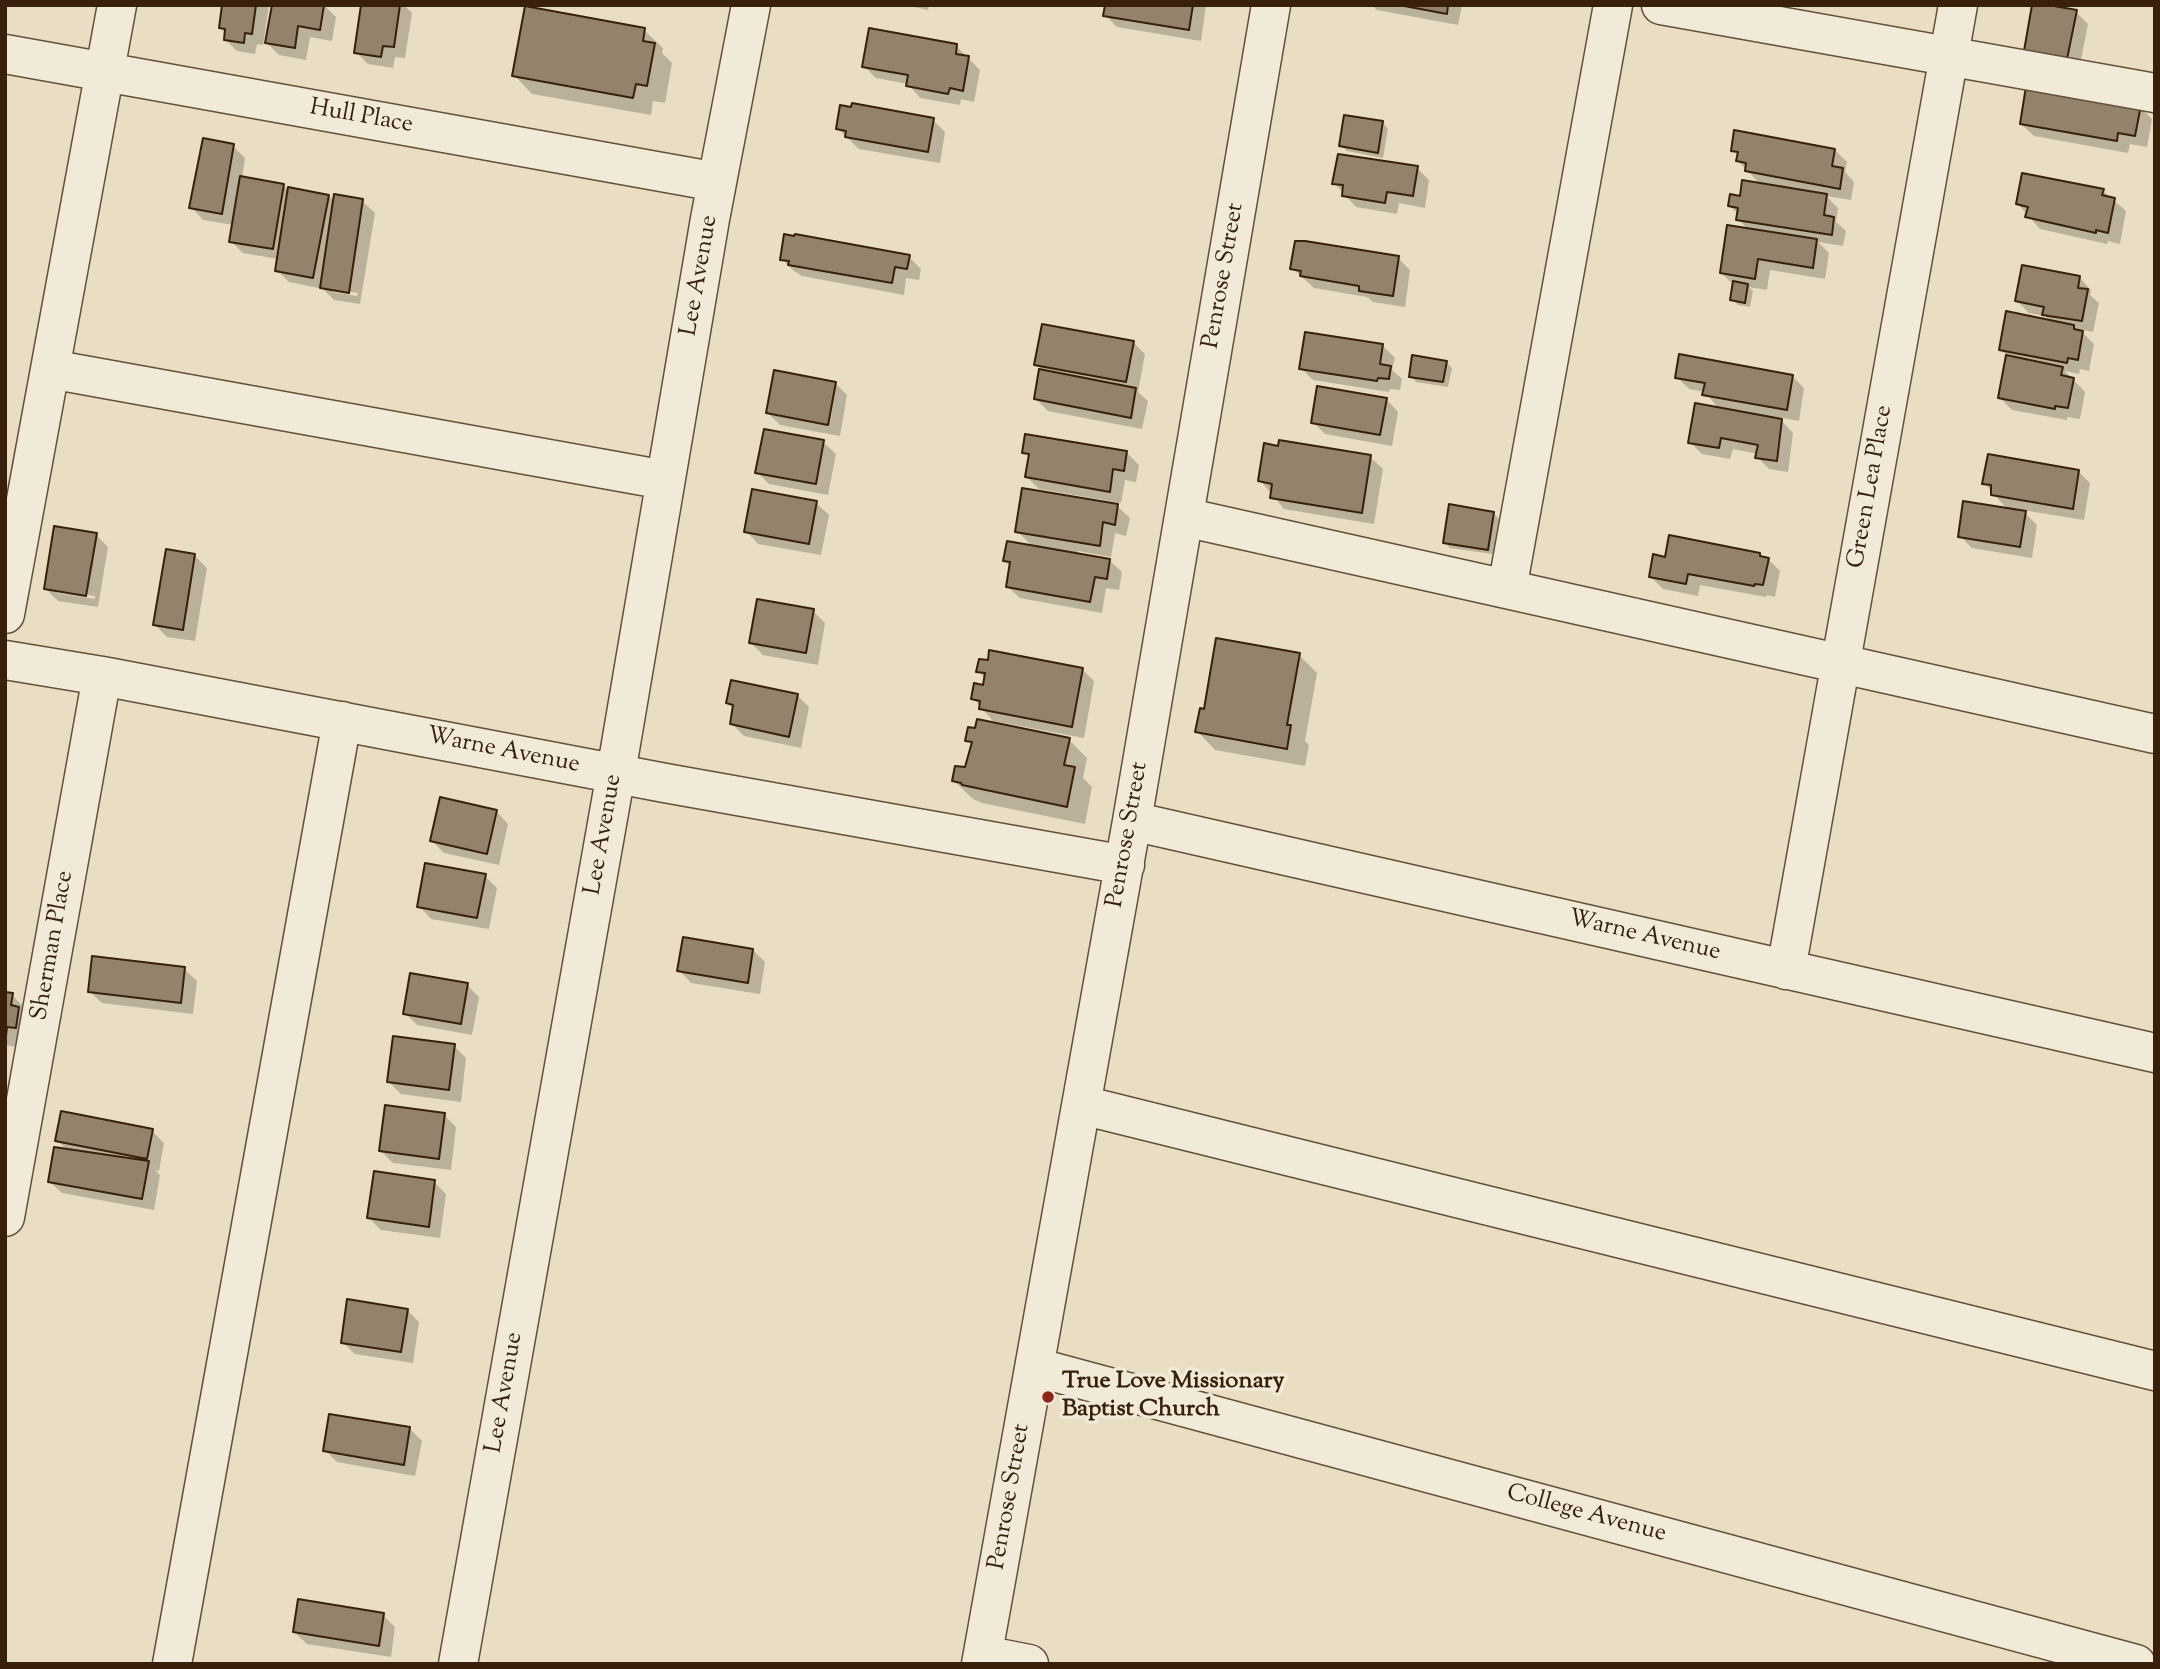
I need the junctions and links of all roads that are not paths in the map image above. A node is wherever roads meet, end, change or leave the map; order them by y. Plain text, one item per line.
1 (117, 5) edge
2 (751, 5) edge
3 (1270, 5) edge
4 (1613, 5) edge
5 (1661, 5) edge
6 (1958, 5) edge
7 (5, 54) edge
8 (1948, 58) junction
9 (105, 72) junction
10 (2155, 93) edge
11 (717, 182) junction
12 (50, 369) junction
13 (665, 480) junction
14 (1184, 517) junction
15 (1507, 589) junction
16 (5, 614) edge
17 (5, 660) edge
18 (1841, 663) junction
19 (102, 676) junction
20 (342, 721) junction
21 (2155, 734) edge
22 (616, 773) junction
23 (1132, 821) junction
24 (1125, 865) junction
25 (1787, 970) junction
26 (2155, 1053) edge
27 (1082, 1105) junction
28 (5, 1217) edge
29 (1035, 1367) junction
30 (2155, 1371) edge
31 (982, 1659) edge
32 (172, 1664) edge
33 (458, 1664) edge
34 (1029, 1664) edge
35 (2136, 1664) edge

1 - 9 street
2 - 11 street, Lee Avenue
3 - 14 street, Penrose Street
4 - 15 street
5 - 8 street
6 - 8 street, Green Lea Place
7 - 9 street, Hull Place
8 - 10 street
8 - 18 street, Green Lea Place
9 - 11 street, Hull Place
9 - 12 street
11 - 13 street, Lee Avenue
12 - 13 street
12 - 16 street
13 - 22 street, Lee Avenue
14 - 15 street
14 - 23 street, Penrose Street
15 - 18 street
17 - 19 street, Warne Avenue
18 - 21 street
18 - 25 street, Green Lea Place
19 - 20 street, Warne Avenue
19 - 28 street, Sherman Place
20 - 22 street, Warne Avenue
20 - 32 street
22 - 24 street, Warne Avenue
22 - 33 street, Lee Avenue
23 - 24 street, Penrose Street
23 - 25 street, Warne Avenue
24 - 27 street, Penrose Street
25 - 26 street, Warne Avenue
27 - 29 street, Penrose Street
27 - 30 street
29 - 31 street, Penrose Street
29 - 35 street, College Avenue
31 - 34 street

